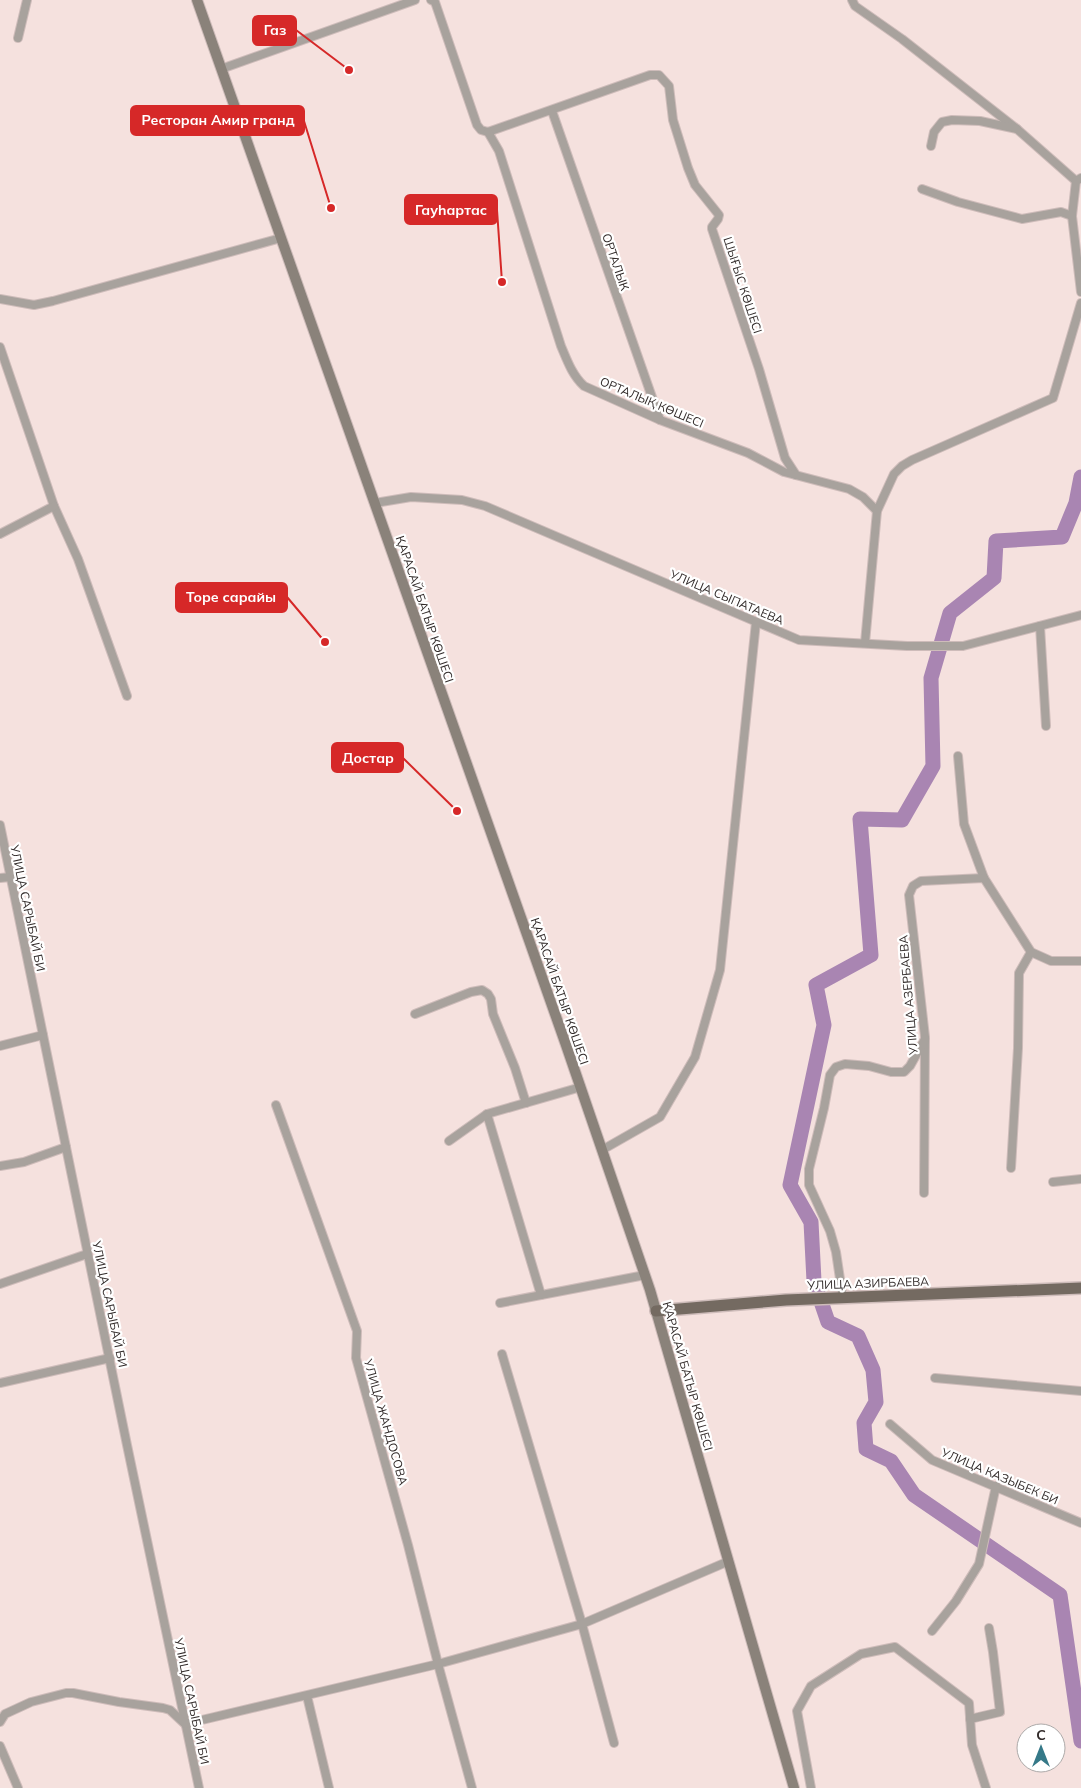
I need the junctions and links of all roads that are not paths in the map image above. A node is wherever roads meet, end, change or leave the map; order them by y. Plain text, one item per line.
1 (27, 0) edge
2 (197, 0) edge
3 (415, 0) edge
4 (431, 0) edge
5 (852, 0) edge
6 (18, 38) dead end
7 (221, 69) junction
8 (552, 111) junction
9 (1017, 130) junction
10 (488, 132) junction
11 (931, 146) dead end
12 (1079, 180) edge
13 (922, 189) dead end
14 (1072, 216) junction
15 (281, 238) junction
16 (1081, 292) edge
17 (0, 299) edge
18 (1081, 303) edge
19 (0, 347) edge
20 (660, 420) junction
21 (796, 475) junction
22 (375, 503) junction
23 (54, 506) junction
24 (877, 511) junction
25 (0, 534) edge
26 (1081, 615) edge
27 (756, 622) junction
28 (1040, 626) junction
29 (865, 643) junction
30 (127, 696) dead end
31 (1046, 726) dead end
32 (958, 756) dead end
33 (0, 825) edge
34 (10, 877) junction
35 (0, 878) edge
36 (984, 878) junction
37 (1032, 952) junction
38 (1081, 961) edge
39 (415, 1014) dead end
40 (43, 1035) junction
41 (926, 1037) junction
42 (0, 1046) edge
43 (581, 1087) junction
44 (526, 1103) junction
45 (276, 1105) dead end
46 (487, 1114) junction
47 (450, 1141) dead end
48 (66, 1147) junction
49 (602, 1150) junction
50 (0, 1166) edge
51 (1011, 1168) dead end
52 (1081, 1179) edge
53 (1053, 1182) dead end
54 (924, 1193) dead end
55 (87, 1254) junction
56 (645, 1275) junction
57 (0, 1284) edge
58 (1081, 1288) edge
59 (541, 1295) junction
60 (839, 1299) junction
61 (500, 1303) dead end
62 (656, 1310) junction
63 (502, 1354) dead end
64 (110, 1358) junction
65 (934, 1378) dead end
66 (0, 1383) edge
67 (1081, 1391) edge
68 (890, 1424) dead end
69 (996, 1486) junction
70 (1081, 1522) edge
71 (729, 1561) junction
72 (582, 1624) junction
73 (989, 1628) dead end
74 (932, 1631) dead end
75 (438, 1664) junction
76 (306, 1696) junction
77 (970, 1719) junction
78 (0, 1722) edge
79 (185, 1724) junction
80 (614, 1743) dead end
81 (0, 1746) edge
82 (18, 1788) edge
83 (199, 1788) edge
84 (329, 1788) edge
85 (472, 1788) edge
86 (794, 1788) edge
87 (811, 1788) edge
88 (986, 1788) edge

1 - 6 street
2 - 7 main road, ҚАРАСАЙ БАТЫР КӨШЕСІ
3 - 7 street
4 - 10 street, ОРТАЛЫҚ КӨШЕСІ
5 - 9 street
7 - 15 main road, ҚАРАСАЙ БАТЫР КӨШЕСІ
8 - 10 street
8 - 20 street, ОРТАЛЫК
8 - 21 street, ШЫҒЫС КӨШЕСІ
9 - 11 street
9 - 12 street
10 - 20 street, ОРТАЛЫҚ КӨШЕСІ
12 - 14 street
13 - 14 street
14 - 16 street
15 - 17 street
15 - 22 main road, ҚАРАСАЙ БАТЫР КӨШЕСІ
18 - 24 street
19 - 23 street
20 - 21 street, ОРТАЛЫҚ КӨШЕСІ
21 - 24 street, ОРТАЛЫҚ КӨШЕСІ
22 - 27 street, УЛИЦА СЫПАТАЕВА
22 - 43 main road, ҚАРАСАЙ БАТЫР КӨШЕСІ
23 - 25 street
23 - 30 street
24 - 29 street
26 - 28 street, УЛИЦА СЫПАТАЕВА
27 - 29 street, УЛИЦА СЫПАТАЕВА
27 - 49 street
28 - 29 street, УЛИЦА СЫПАТАЕВА
28 - 31 street
32 - 36 street
33 - 34 street, УЛИЦА САРЫБАЙ БИ
34 - 35 street
34 - 40 street, УЛИЦА САРЫБАЙ БИ
36 - 37 street
36 - 41 street, УЛИЦА АЗЕРБАЕВА
37 - 38 street
37 - 51 street
39 - 44 street
40 - 42 street
40 - 48 street, УЛИЦА САРЫБАЙ БИ
41 - 54 street, УЛИЦА АЗЕРБАЕВА
41 - 60 street
43 - 44 street
43 - 49 main road, ҚАРАСАЙ БАТЫР КӨШЕСІ
44 - 46 street
45 - 75 street, УЛИЦА ЖАНДОСОВА
46 - 47 street
46 - 59 street
48 - 50 street
48 - 55 street, УЛИЦА САРЫБАЙ БИ
49 - 56 main road, ҚАРАСАЙ БАТЫР КӨШЕСІ
52 - 53 street
55 - 57 street
55 - 64 street, УЛИЦА САРЫБАЙ БИ
56 - 59 street
56 - 62 main road, ҚАРАСАЙ БАТЫР КӨШЕСІ
58 - 60 main road, УЛИЦА АЗИРБАЕВА
59 - 61 street
60 - 62 main road, УЛИЦА АЗИРБАЕВА
62 - 71 main road, ҚАРАСАЙ БАТЫР КӨШЕСІ
63 - 72 street
64 - 66 street
64 - 79 street, УЛИЦА САРЫБАЙ БИ
65 - 67 street
68 - 69 street, УЛИЦА КАЗЫБЕК БИ
69 - 70 street, УЛИЦА КАЗЫБЕК БИ
69 - 74 street
71 - 72 street
71 - 86 main road, ҚАРАСАЙ БАТЫР КӨШЕСІ
72 - 75 street
72 - 80 street
73 - 77 street
75 - 76 street
75 - 85 street, УЛИЦА ЖАНДОСОВА
76 - 79 street
76 - 84 street
77 - 87 street
77 - 88 street
78 - 79 street
79 - 83 street, УЛИЦА САРЫБАЙ БИ
81 - 82 street

